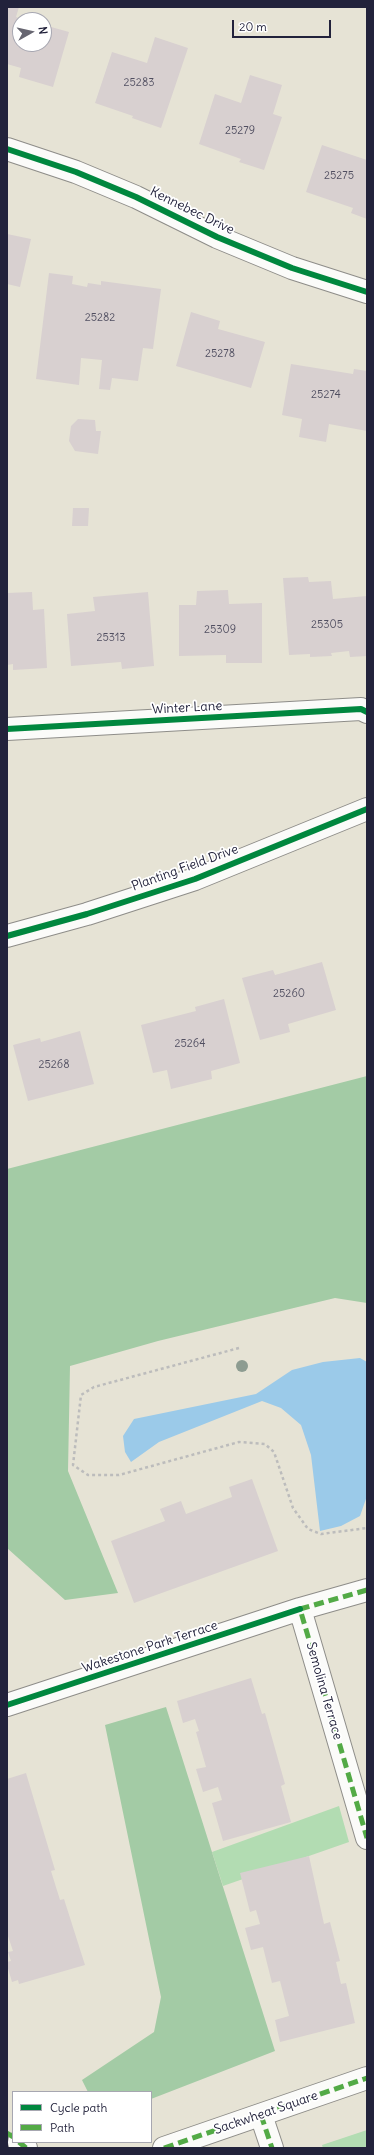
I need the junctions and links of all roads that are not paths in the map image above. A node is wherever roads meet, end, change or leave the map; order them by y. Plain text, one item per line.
1 (7, 149) edge
2 (367, 292) edge
3 (367, 712) edge
4 (7, 729) edge
5 (367, 809) edge
6 (7, 936) edge
7 (367, 1590) edge
8 (300, 1609) junction
9 (7, 1705) edge
10 (367, 1838) edge
11 (367, 2078) edge
12 (261, 2114) junction
13 (164, 2148) edge
14 (272, 2148) edge

1 - 2 street, Kennebec Drive
3 - 4 street, Winter Lane
5 - 6 street, Planting Field Drive
7 - 8 street
8 - 9 street, Wakestone Park Terrace
8 - 10 street, Semolina Terrace
11 - 12 street, Sackwheat Square
12 - 13 street, Sackwheat Square
12 - 14 street

